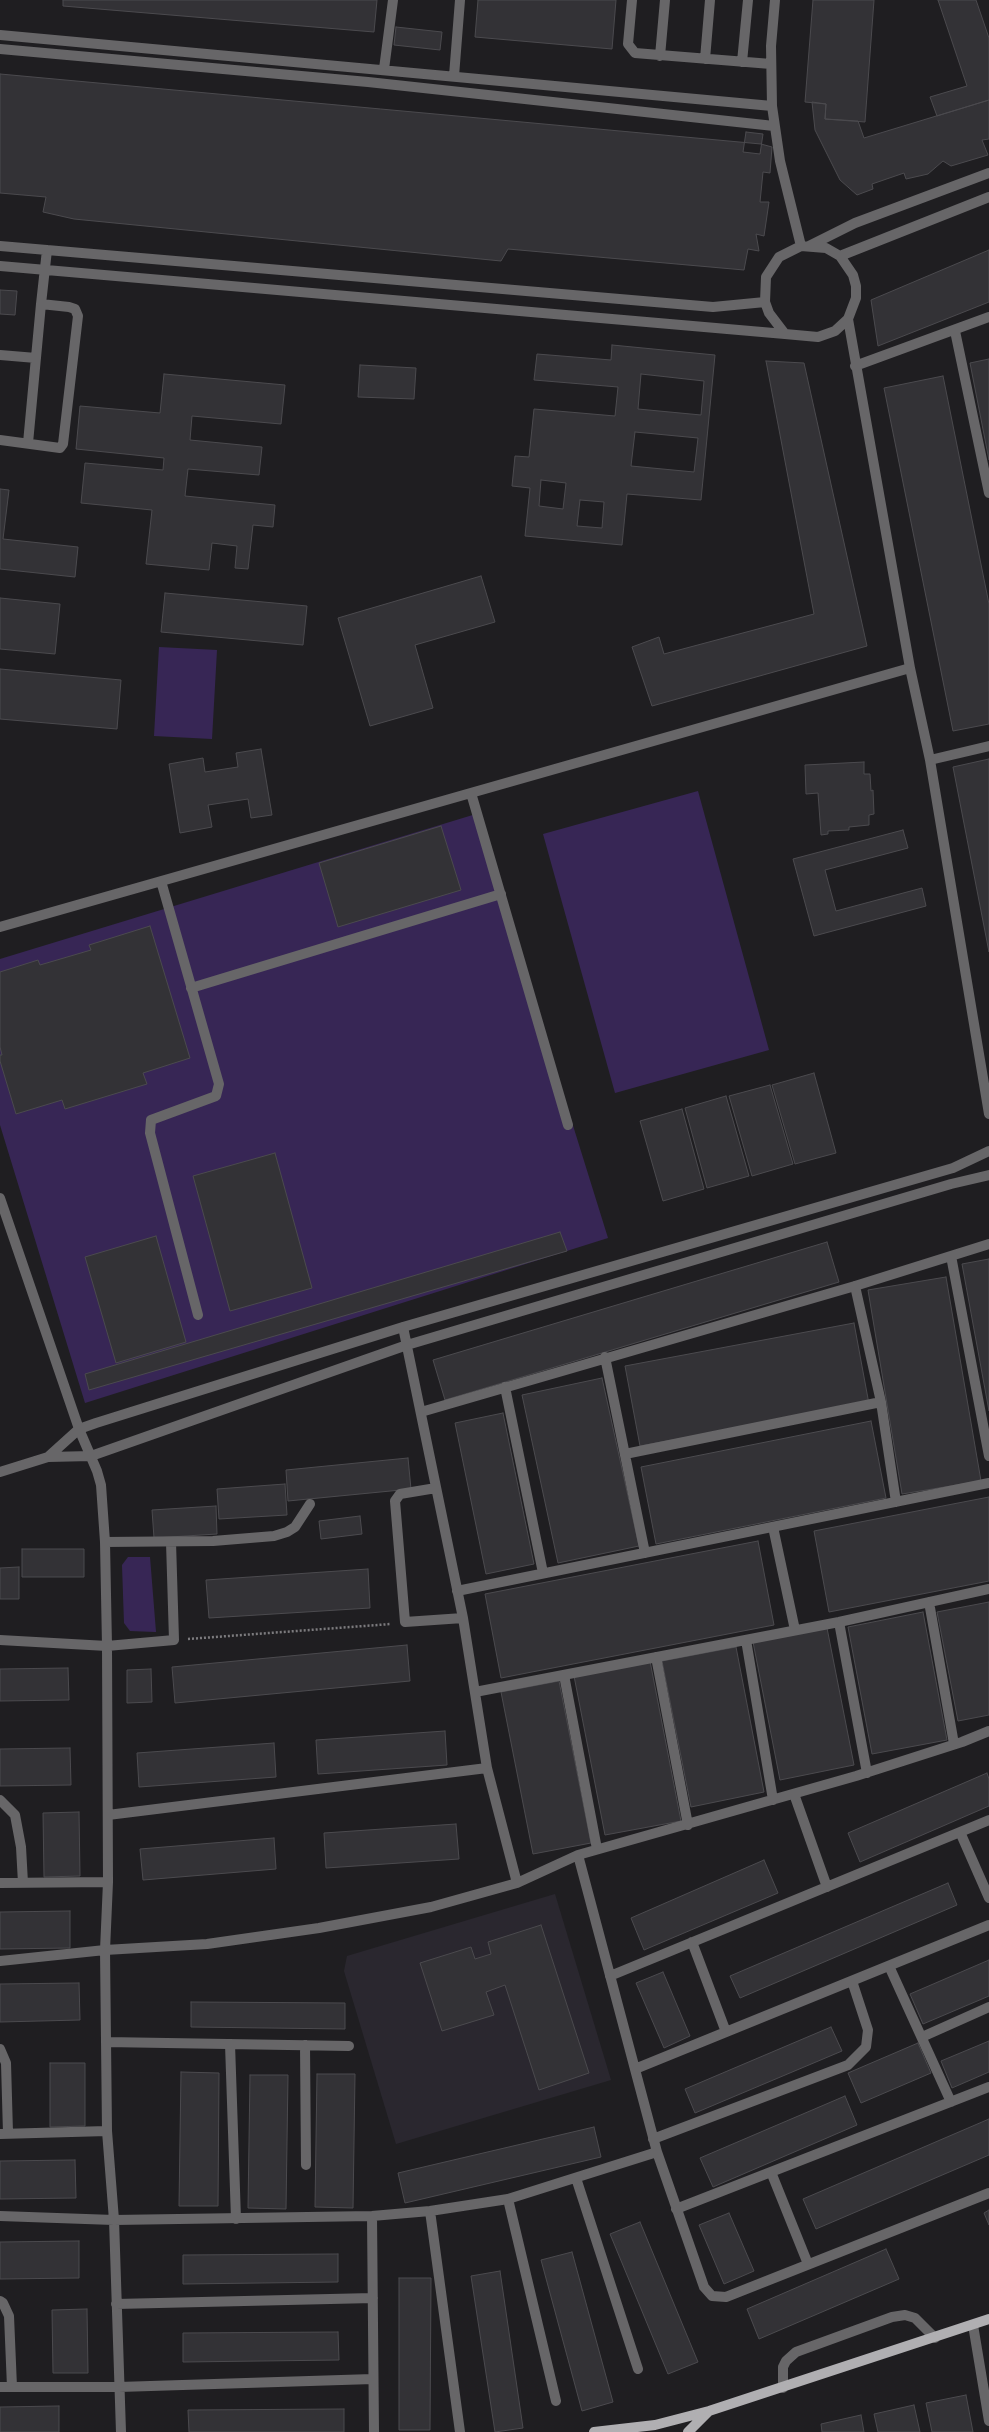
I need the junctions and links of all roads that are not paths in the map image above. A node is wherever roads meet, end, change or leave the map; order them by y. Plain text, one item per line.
1 (393, 0) edge
2 (460, 0) edge
3 (632, 0) edge
4 (665, 0) edge
5 (710, 0) edge
6 (748, 0) edge
7 (775, 0) edge
8 (4, 35) edge
9 (3, 50) edge
10 (195, 52) junction
11 (660, 56) junction
12 (706, 59) junction
13 (742, 62) junction
14 (771, 64) junction
15 (194, 67) junction
16 (369, 68) junction
17 (384, 70) junction
18 (454, 76) junction
19 (368, 82) junction
20 (772, 106) junction
21 (774, 126) junction
22 (989, 173) edge
23 (989, 197) edge
24 (0, 246) edge
25 (805, 246) junction
26 (47, 250) junction
27 (840, 256) junction
28 (0, 266) edge
29 (44, 269) junction
30 (462, 287) junction
31 (765, 302) junction
32 (42, 304) junction
33 (460, 305) junction
34 (989, 317) edge
35 (848, 319) junction
36 (955, 331) junction
37 (785, 334) junction
38 (0, 355) edge
39 (36, 358) junction
40 (855, 366) junction
41 (0, 440) edge
42 (28, 443) junction
43 (989, 493) edge
44 (910, 668) junction
45 (989, 746) edge
46 (930, 760) junction
47 (471, 793) junction
48 (161, 881) junction
49 (501, 894) junction
50 (0, 927) edge
51 (191, 988) junction
52 (989, 1114) edge
53 (568, 1125) dead end
54 (989, 1151) edge
55 (989, 1175) edge
56 (0, 1198) edge
57 (989, 1244) edge
58 (951, 1256) junction
59 (855, 1286) junction
60 (198, 1315) dead end
61 (402, 1327) junction
62 (406, 1346) junction
63 (605, 1357) junction
64 (505, 1387) junction
65 (881, 1402) junction
66 (420, 1412) junction
67 (79, 1429) junction
68 (625, 1454) junction
69 (91, 1456) junction
70 (989, 1456) edge
71 (48, 1457) junction
72 (0, 1472) edge
73 (989, 1483) edge
74 (436, 1488) junction
75 (896, 1502) junction
76 (310, 1504) dead end
77 (773, 1527) junction
78 (106, 1542) junction
79 (172, 1542) junction
80 (645, 1553) junction
81 (543, 1573) junction
82 (989, 1589) edge
83 (457, 1591) junction
84 (930, 1602) junction
85 (463, 1618) junction
86 (839, 1622) junction
87 (795, 1630) junction
88 (0, 1640) edge
89 (746, 1640) junction
90 (107, 1646) junction
91 (656, 1657) junction
92 (564, 1675) junction
93 (475, 1692) junction
94 (989, 1731) edge
95 (954, 1744) junction
96 (487, 1768) junction
97 (867, 1773) junction
98 (794, 1794) junction
99 (0, 1800) edge
100 (773, 1800) junction
101 (108, 1815) junction
102 (989, 1820) edge
103 (688, 1825) junction
104 (960, 1832) junction
105 (597, 1850) junction
106 (578, 1855) junction
107 (108, 1882) junction
108 (23, 1883) junction
109 (517, 1883) junction
110 (0, 1884) edge
111 (827, 1887) junction
112 (989, 1898) edge
113 (989, 1925) edge
114 (692, 1942) junction
115 (105, 1950) junction
116 (0, 1961) edge
117 (889, 1966) junction
118 (610, 1976) junction
119 (852, 1981) junction
120 (989, 2007) edge
121 (726, 2032) junction
122 (922, 2037) junction
123 (106, 2042) junction
124 (230, 2044) junction
125 (305, 2045) junction
126 (349, 2046) dead end
127 (0, 2049) edge
128 (635, 2069) junction
129 (989, 2087) edge
130 (951, 2102) junction
131 (107, 2131) junction
132 (4, 2133) edge
133 (653, 2139) junction
134 (657, 2152) junction
135 (306, 2165) dead end
136 (771, 2172) junction
137 (576, 2178) junction
138 (989, 2193) edge
139 (508, 2199) junction
140 (676, 2209) junction
141 (430, 2211) junction
142 (0, 2216) edge
143 (372, 2216) junction
144 (236, 2218) junction
145 (114, 2220) junction
146 (808, 2264) junction
147 (373, 2298) junction
148 (0, 2301) edge
149 (116, 2304) junction
150 (989, 2319) edge
151 (973, 2325) junction
152 (935, 2338) junction
153 (638, 2368) dead end
154 (373, 2379) junction
155 (0, 2387) edge
156 (12, 2387) junction
157 (119, 2387) junction
158 (784, 2388) junction
159 (556, 2401) dead end
160 (709, 2411) junction
161 (989, 2421) edge
162 (655, 2425) junction
163 (121, 2432) edge
164 (374, 2432) edge
165 (460, 2432) edge
166 (594, 2432) edge
167 (642, 2432) edge
168 (688, 2432) edge

1 - 17 street
2 - 18 street
3 - 11 street
4 - 11 street
5 - 12 street
6 - 13 street
7 - 14 street
8 - 9 street
8 - 10 street
9 - 15 street
10 - 15 street
10 - 16 street
11 - 12 street
12 - 13 street
13 - 14 street
14 - 20 street
15 - 19 street
16 - 17 street
16 - 19 street
17 - 18 street
18 - 20 street
19 - 21 street
20 - 21 street
21 - 25 street
22 - 25 street
23 - 27 street
24 - 26 street
25 - 27 street
25 - 31 street
26 - 29 street
26 - 30 street
27 - 35 street
28 - 29 street
29 - 32 street
29 - 33 street
30 - 31 street
30 - 33 street
31 - 37 street
32 - 39 street
32 - 42 street
33 - 37 street
34 - 36 street
35 - 37 street
35 - 40 street
36 - 40 street
36 - 43 street
38 - 39 street
39 - 42 street
40 - 44 street
41 - 42 street
44 - 46 street
44 - 47 street
45 - 46 street
46 - 52 street
47 - 48 street
47 - 49 street
48 - 50 street
48 - 51 street
49 - 51 street
49 - 53 street
51 - 60 street
54 - 61 street
55 - 62 street
56 - 67 street
57 - 58 street
58 - 59 street
58 - 70 street
59 - 63 street
59 - 65 street
61 - 62 street
61 - 67 street
62 - 66 street
62 - 69 street
63 - 64 street
63 - 68 street
64 - 66 street
64 - 81 street
65 - 68 street
65 - 75 street
66 - 74 street
67 - 69 street
67 - 71 street
68 - 80 street
69 - 71 street
69 - 78 street
71 - 72 street
73 - 75 street
74 - 83 street
74 - 85 street
75 - 77 street
76 - 79 street
77 - 80 street
77 - 87 street
78 - 79 street
78 - 90 street
79 - 90 street
80 - 81 street
81 - 83 street
82 - 84 street
83 - 85 street
84 - 86 street
84 - 95 street
85 - 93 street
86 - 87 street
86 - 97 street
87 - 89 street
88 - 90 street
89 - 91 street
89 - 100 street
90 - 101 street
91 - 92 street
91 - 103 street
92 - 93 street
92 - 105 street
93 - 96 street
94 - 95 street
95 - 97 street
96 - 101 street
96 - 109 street
97 - 98 street
98 - 100 street
98 - 111 street
99 - 108 street
100 - 103 street
101 - 107 street
102 - 104 street
103 - 105 street
104 - 111 street
104 - 112 street
105 - 106 street
106 - 109 street
106 - 118 street
107 - 108 street
107 - 115 street
108 - 110 street
109 - 115 street
111 - 114 street
113 - 117 street
114 - 118 street
114 - 121 street
115 - 116 street
115 - 123 street
117 - 119 street
117 - 122 street
118 - 128 street
119 - 121 street
119 - 133 street
120 - 122 street
121 - 128 street
122 - 130 street
123 - 124 street
123 - 131 street
124 - 125 street
124 - 144 street
125 - 126 street
125 - 135 street
127 - 132 street
128 - 133 street
129 - 130 street
130 - 136 street
131 - 132 street
131 - 145 street
133 - 134 street
134 - 137 street
134 - 140 street
136 - 140 street
136 - 146 street
137 - 139 street
137 - 153 street
138 - 146 street
139 - 141 street
139 - 159 street
140 - 146 street
141 - 143 street
141 - 165 street
142 - 145 street
143 - 144 street
143 - 147 street
144 - 145 street
145 - 149 street
147 - 149 street
147 - 154 street
148 - 156 street
149 - 157 street
150 - 151 main road
151 - 152 main road
151 - 161 street
152 - 158 main road
152 - 158 street
154 - 157 street
154 - 164 street
155 - 156 street
156 - 157 street
157 - 163 street
158 - 160 main road
160 - 162 main road
160 - 168 main road
162 - 166 main road
162 - 167 main road

